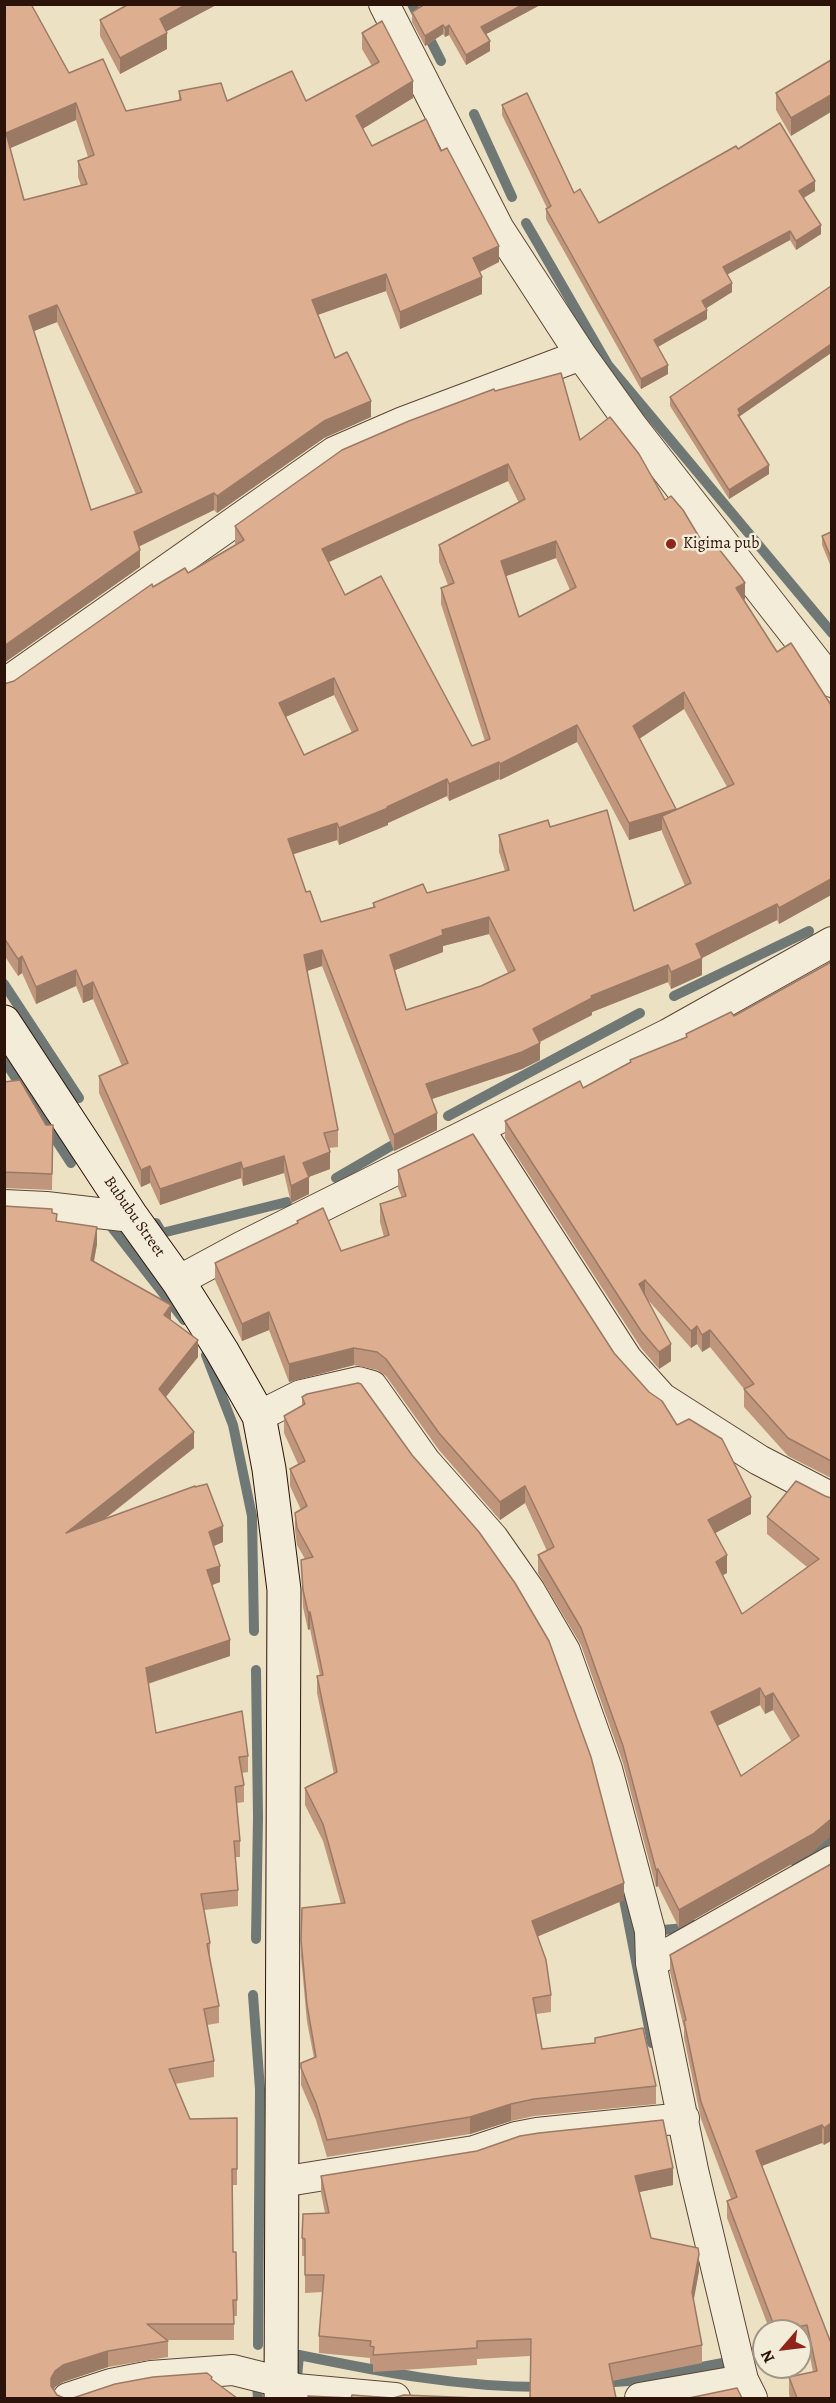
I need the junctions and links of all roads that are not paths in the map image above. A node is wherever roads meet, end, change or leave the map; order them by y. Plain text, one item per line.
1 (384, 4) edge
2 (581, 355) junction
3 (831, 682) edge
4 (4, 684) edge
5 (831, 942) edge
6 (4, 1022) edge
7 (479, 1129) junction
8 (4, 1205) edge
9 (132, 1217) junction
10 (178, 1281) junction
11 (259, 1416) junction
12 (831, 1498) edge
13 (831, 1861) edge
14 (651, 1963) junction
15 (684, 2118) junction
16 (281, 2182) junction
17 (748, 2389) edge
18 (281, 2390) edge
19 (68, 2398) edge
20 (395, 2398) edge
21 (640, 2398) edge

1 - 2 street
2 - 3 street
2 - 4 street
5 - 7 street
6 - 9 street, Bububu Street
7 - 10 street
7 - 12 street
8 - 9 street
9 - 10 street, Bububu Street
10 - 11 street, Bububu Street
11 - 14 street
11 - 16 street, Bububu Street
13 - 14 street
14 - 15 street
15 - 16 street
15 - 17 street
16 - 18 street, Bububu Street
17 - 21 street
18 - 19 street
18 - 20 street

